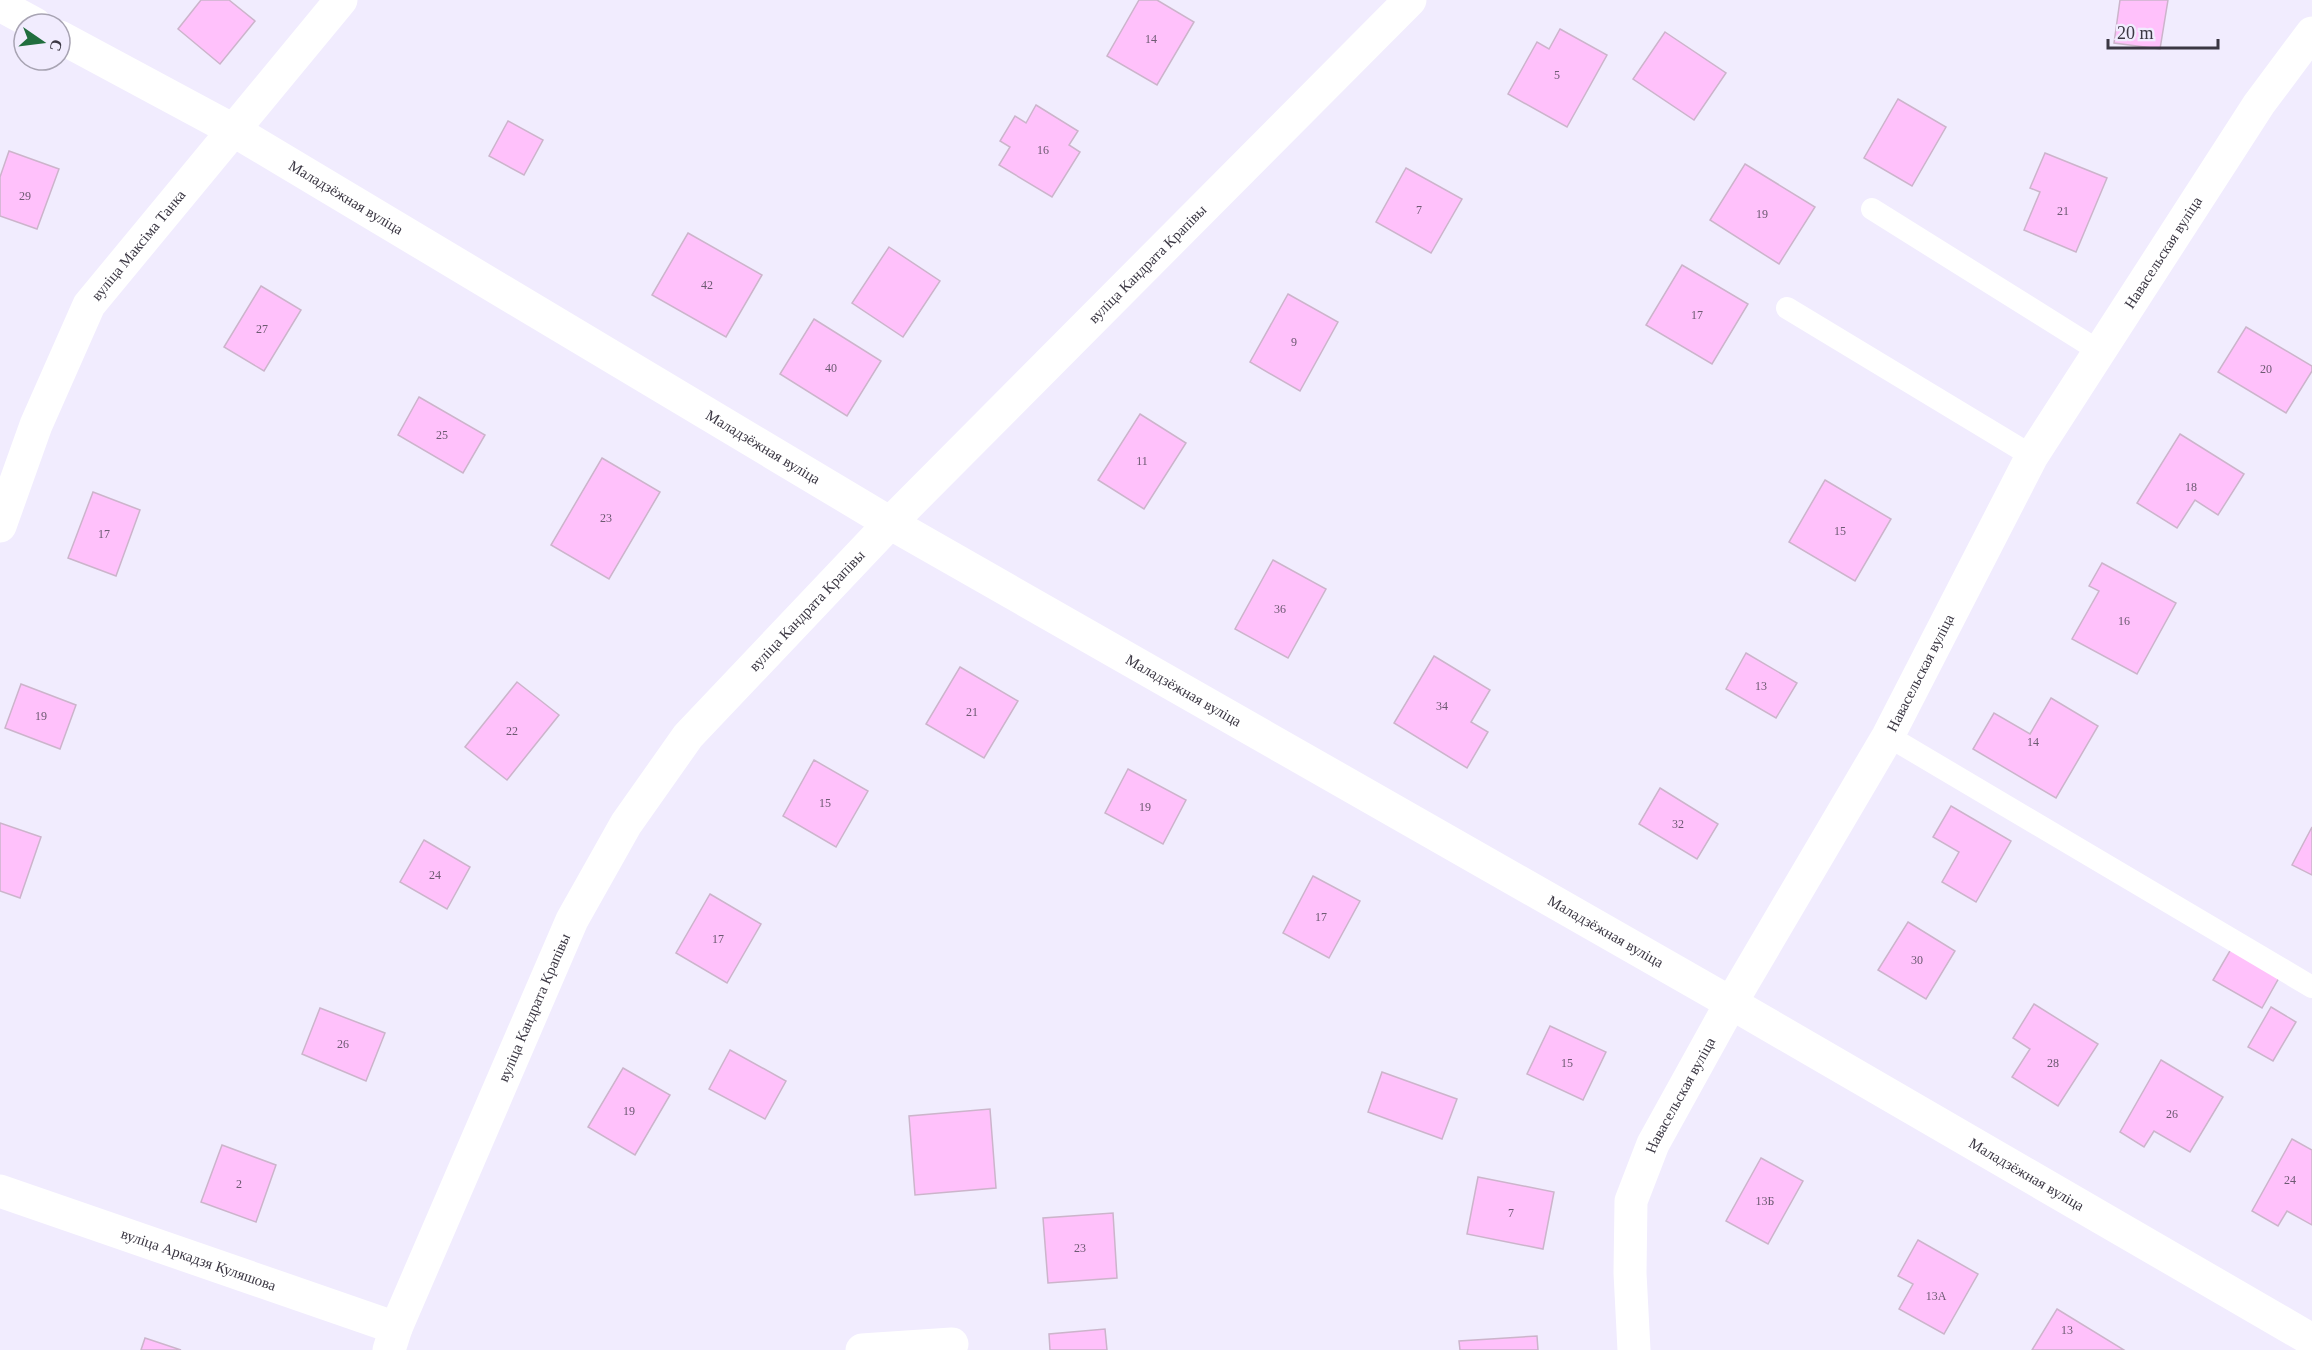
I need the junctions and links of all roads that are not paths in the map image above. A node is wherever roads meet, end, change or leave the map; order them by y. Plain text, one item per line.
1 (341, 0) edge
2 (1410, 0) edge
3 (2312, 33) edge
4 (72, 43) edge
5 (233, 129) junction
6 (1872, 209) dead end
7 (1787, 308) dead end
8 (2099, 351) junction
9 (2032, 456) junction
10 (890, 523) junction
11 (0, 526) edge
12 (1888, 736) junction
13 (2312, 987) edge
14 (1731, 1003) junction
15 (0, 1191) edge
16 (393, 1339) edge
17 (2312, 1340) edge
18 (952, 1344) dead end
19 (862, 1350) edge
20 (1634, 1350) edge

1 - 5 street, вуліца Максіма Танка
2 - 10 street, вуліца Кандрата Крапівы
3 - 8 street, Навасельская вуліца
4 - 5 street, Маладзёжная вуліца
5 - 10 street, Маладзёжная вуліца
5 - 11 street, вуліца Максіма Танка
6 - 8 lane
7 - 9 lane
8 - 9 street, Навасельская вуліца
9 - 12 street, Навасельская вуліца
10 - 14 street, Маладзёжная вуліца
10 - 16 street, вуліца Кандрата Крапівы
12 - 13 lane
12 - 14 street, Навасельская вуліца
14 - 17 street, Маладзёжная вуліца
14 - 20 street, Навасельская вуліца
15 - 16 street, вуліца Аркадзя Куляшова
18 - 19 street

